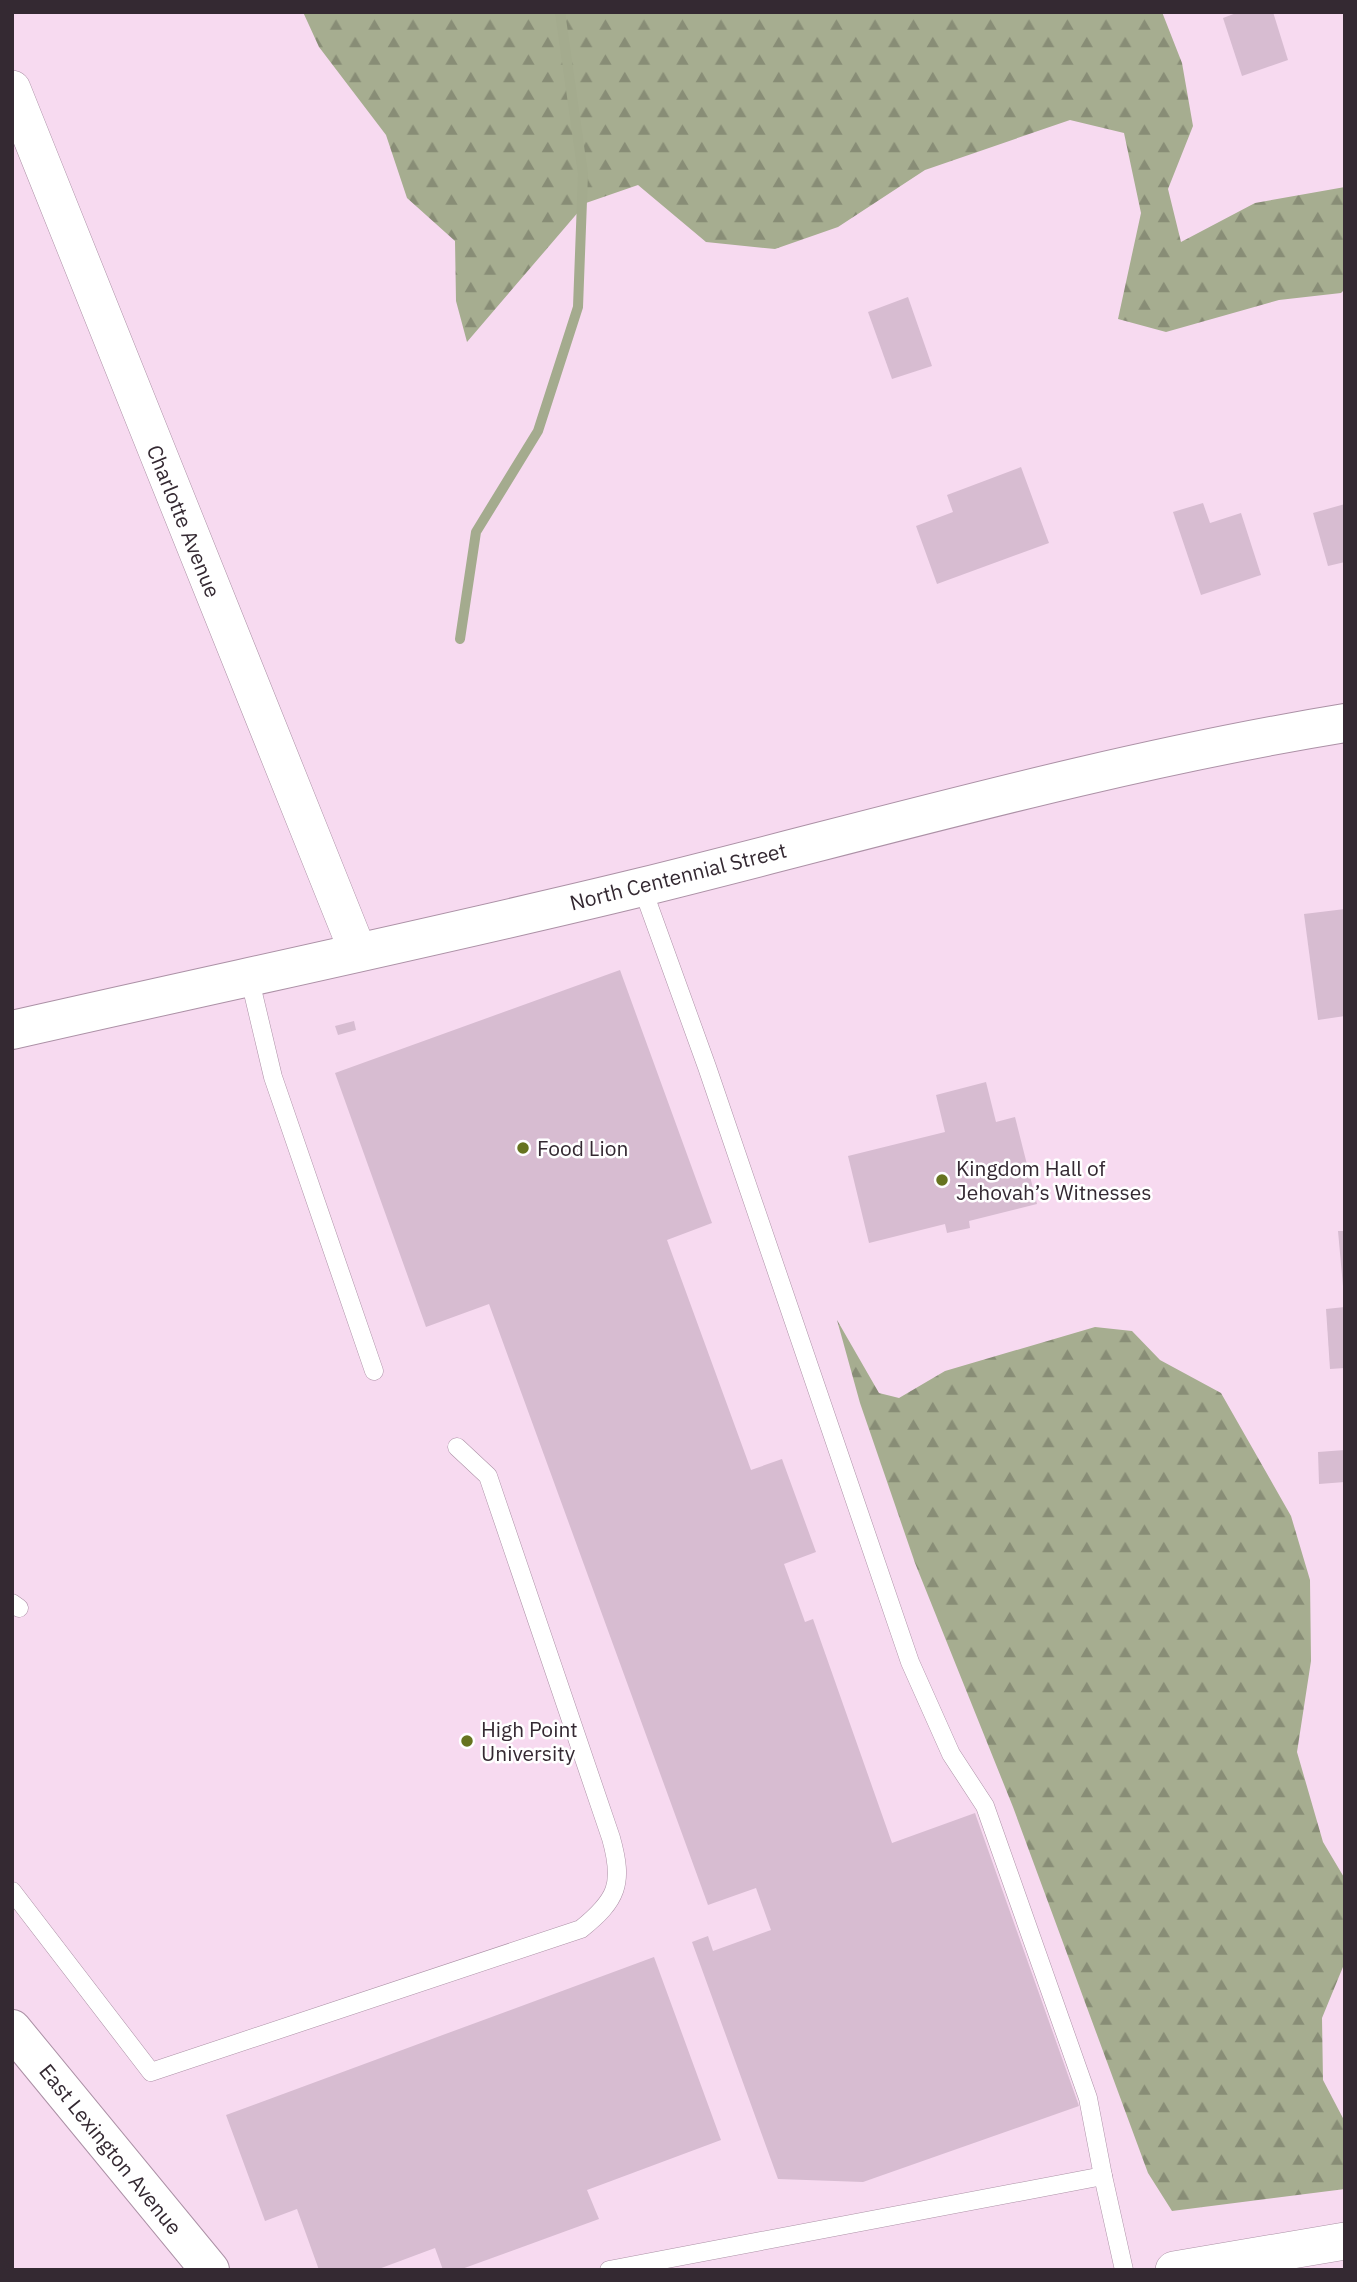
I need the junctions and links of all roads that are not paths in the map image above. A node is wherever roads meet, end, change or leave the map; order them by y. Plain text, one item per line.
1 (12, 89) edge
2 (1345, 723) edge
3 (642, 887) junction
4 (358, 952) junction
5 (249, 976) junction
6 (12, 1030) edge
7 (374, 1371) dead end
8 (457, 1447) dead end
9 (12, 1891) edge
10 (12, 2029) edge
11 (1103, 2176) junction
12 (1345, 2241) edge
13 (614, 2269) edge
14 (209, 2270) edge
15 (1124, 2270) edge
16 (1174, 2270) edge

1 - 4 street, Charlotte Avenue
2 - 3 main road, North Centennial Street
3 - 4 main road, North Centennial Street
3 - 11 lane
4 - 5 main road, North Centennial Street
5 - 6 main road, North Centennial Street
5 - 7 lane
8 - 9 lane
10 - 14 main road, East Lexington Avenue
11 - 13 lane
11 - 15 lane
12 - 16 street

